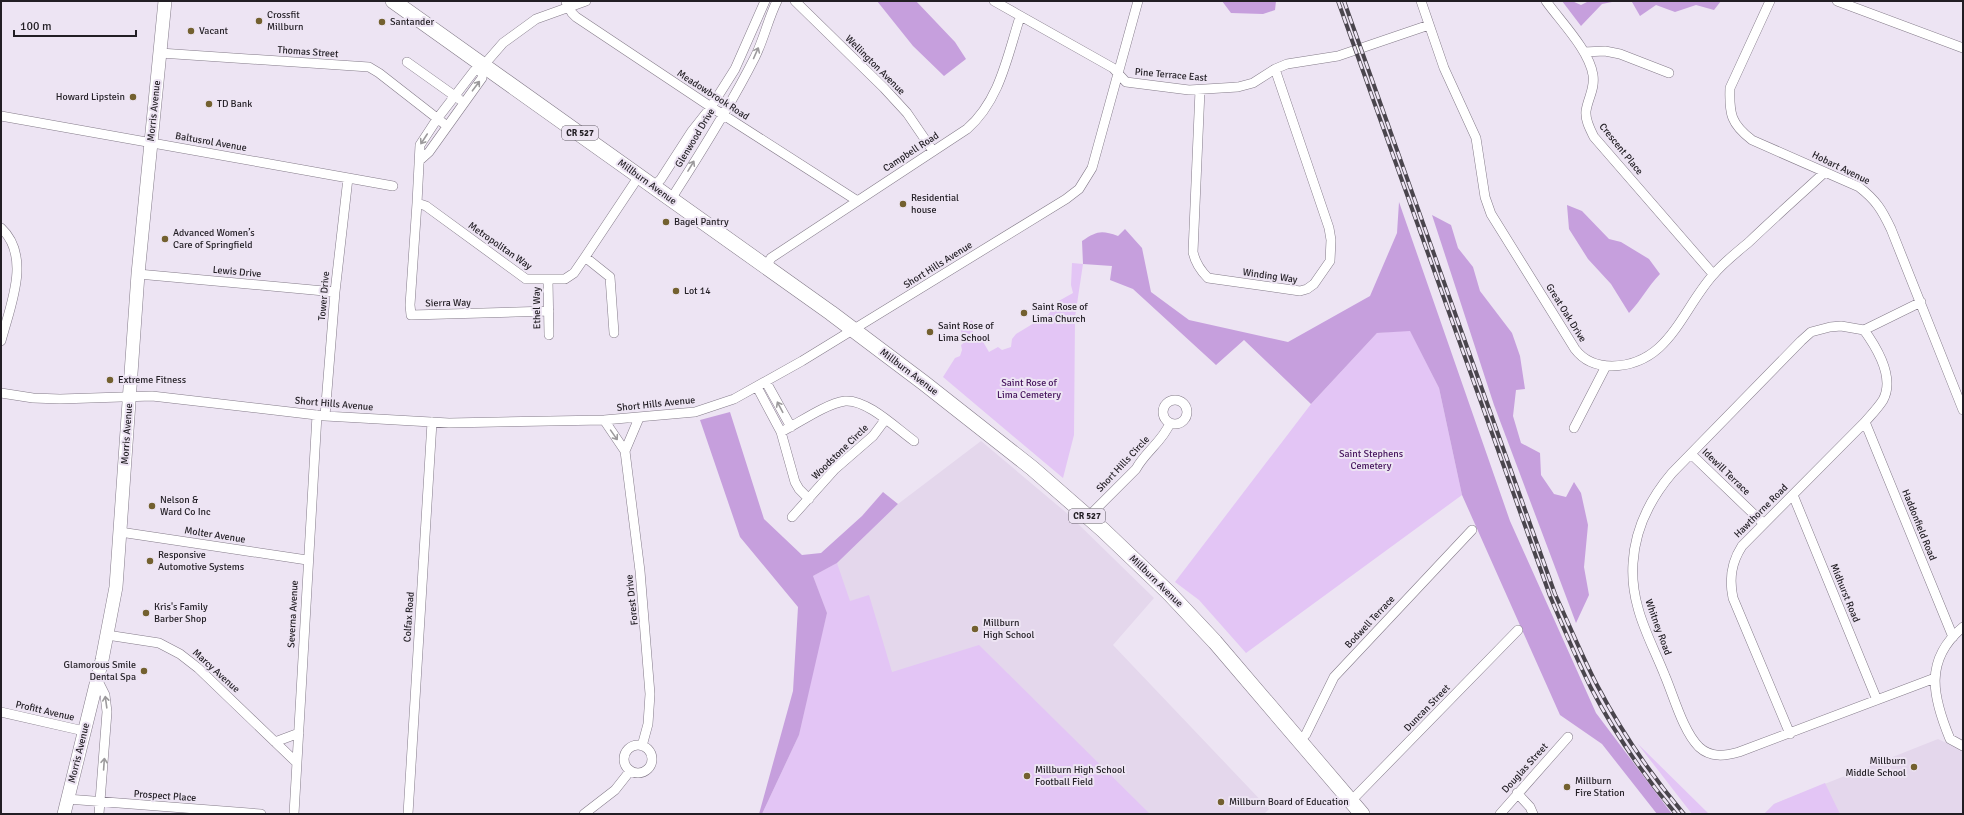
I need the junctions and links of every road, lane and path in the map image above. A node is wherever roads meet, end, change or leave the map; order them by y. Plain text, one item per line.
1 (165, 1) edge
2 (393, 1) edge
3 (586, 1) edge
4 (765, 1) edge
5 (777, 1) edge
6 (795, 1) edge
7 (994, 1) edge
8 (1138, 1) edge
9 (1421, 1) edge
10 (1546, 1) edge
11 (1770, 1) edge
12 (1836, 1) edge
13 (567, 4) edge
14 (407, 6) edge
15 (1020, 17) junction
16 (1429, 25) junction
17 (1963, 48) edge
18 (1584, 52) junction
19 (160, 53) junction
20 (407, 62) dead end
21 (483, 66) junction
22 (1275, 69) junction
23 (1669, 73) dead end
24 (1118, 74) junction
25 (1200, 90) junction
26 (455, 97) junction
27 (464, 102) junction
28 (711, 107) junction
29 (723, 115) junction
30 (1, 116) edge
31 (437, 119) junction
32 (447, 126) junction
33 (151, 143) junction
34 (933, 151) junction
35 (419, 161) junction
36 (1825, 172) junction
37 (639, 176) junction
38 (348, 178) junction
39 (394, 186) dead end
40 (653, 187) junction
41 (671, 199) junction
42 (856, 200) junction
43 (417, 203) junction
44 (1, 228) edge
45 (585, 257) junction
46 (766, 266) junction
47 (138, 274) junction
48 (1713, 274) junction
49 (548, 280) junction
50 (335, 292) junction
51 (1921, 302) junction
52 (549, 312) junction
53 (854, 330) junction
54 (1864, 330) junction
55 (614, 333) dead end
56 (549, 335) dead end
57 (1, 340) edge
58 (1606, 366) junction
59 (766, 382) junction
60 (758, 386) junction
61 (1, 393) edge
62 (130, 397) junction
63 (1963, 410) edge
64 (321, 415) junction
65 (639, 418) junction
66 (604, 420) junction
67 (885, 420) junction
68 (432, 422) junction
69 (1865, 422) junction
70 (1170, 423) dead end
71 (791, 427) junction
72 (1574, 428) dead end
73 (781, 432) junction
74 (914, 441) dead end
75 (625, 451) junction
76 (1691, 454) junction
77 (1794, 495) junction
78 (809, 499) junction
79 (792, 517) dead end
80 (1088, 517) junction
81 (1763, 523) junction
82 (1472, 530) dead end
83 (120, 532) junction
84 (307, 560) junction
85 (1963, 628) edge
86 (1518, 630) dead end
87 (107, 635) junction
88 (1953, 637) junction
89 (1935, 678) junction
90 (97, 679) junction
91 (1877, 700) junction
92 (1, 712) edge
93 (84, 731) junction
94 (298, 733) junction
95 (1790, 734) junction
96 (1568, 737) dead end
97 (1300, 740) junction
98 (275, 742) junction
99 (642, 746) junction
100 (1963, 746) edge
101 (297, 763) junction
102 (630, 771) junction
103 (1517, 793) junction
104 (67, 799) junction
105 (1351, 801) junction
106 (101, 802) junction
107 (64, 814) edge
108 (99, 814) edge
109 (261, 814) edge
110 (294, 814) edge
111 (408, 814) edge
112 (584, 814) edge
113 (1362, 814) edge
114 (1500, 814) edge
115 (1533, 814) edge

1 - 19 main road, Morris Avenue
2 - 14 main road, Millburn Avenue / CR 527
3 - 13 street
4 - 28 street, Glenwood Drive
29 -> 5 street, Glenwood Drive
6 - 34 street, Wellington Avenue
7 - 15 street, Pine Terrace East
8 - 24 street, Short Hills Avenue
9 - 16 street, Great Oak Drive
10 - 18 street, Crescent Place
11 - 36 street, Hobart Avenue
12 - 17 street
13 - 21 street
13 - 28 street, Meadowbrook Road
14 - 21 main road, Millburn Avenue / CR 527
15 - 24 street, Pine Terrace East
15 - 34 street, Campbell Road
16 - 22 street, Pine Terrace East
16 - 58 street, Great Oak Drive
18 - 23 street
18 - 48 street, Crescent Place
19 - 31 street, Thomas Street
19 - 33 main road, Morris Avenue
20 - 26 street
21 - 26 street
27 -> 21 street
21 - 37 main road, Millburn Avenue / CR 527
22 - 25 street, Pine Terrace East
22 - 25 street, Winding Way
24 - 25 street, Pine Terrace East
24 - 53 street, Short Hills Avenue
26 - 27 street
26 - 31 street
27 - 32 street
28 - 29 street, Meadowbrook Road
28 - 40 street, Glenwood Drive
41 -> 29 street, Glenwood Drive
29 - 42 street, Meadowbrook Road
30 - 33 street, Baltusrol Avenue
31 - 32 street, Thomas Street
31 -> 35 street
32 - 35 street
33 - 38 street, Baltusrol Avenue
33 - 47 main road, Morris Avenue
34 - 42 street, Campbell Road
35 - 43 street
36 - 48 street, Great Oak Drive
36 - 51 street, Hobart Avenue
37 - 40 main road, Millburn Avenue / CR 527
37 - 45 street, Metropolitan Way
38 - 39 street, Baltusrol Avenue
38 - 50 street, Tower Drive
40 - 41 main road, Millburn Avenue / CR 527
41 - 46 main road, Millburn Avenue / CR 527
42 - 46 street, Campbell Road
43 - 49 street, Metropolitan Way
43 - 52 street, Sierra Way
44 - 57 street
45 - 49 street, Metropolitan Way
45 - 55 street
46 - 53 main road, Millburn Avenue / CR 527
47 - 50 street, Lewis Drive
47 - 62 main road, Morris Avenue
48 - 58 street, Great Oak Drive
49 - 52 street, Ethel Way
50 - 64 street, Tower Drive
51 - 54 street
51 - 63 street, Hobart Avenue
52 - 56 street, Ethel Way
53 - 59 street, Short Hills Avenue
53 - 80 main road, Millburn Avenue / CR 527
54 - 69 street, Hawthorne Road
54 - 76 street, Whitney Road
58 - 72 street
59 - 60 street, Short Hills Avenue
71 -> 59 street
60 - 65 street, Short Hills Avenue
60 - 73 street
61 - 62 street, Short Hills Avenue
62 - 64 street, Short Hills Avenue
62 - 83 main road, Morris Avenue
64 - 68 street, Short Hills Avenue
64 - 84 street, Severna Avenue
65 - 66 street, Short Hills Avenue
65 - 75 street
66 - 68 street, Short Hills Avenue
66 -> 75 street, Forest Drive
67 - 71 street
67 - 74 street
67 - 78 street, Woodstone Circle
68 - 111 street, Colfax Road
69 - 77 street, Hawthorne Road
69 - 88 street, Haddonfield Road
70 - 80 street, Short Hills Circle
71 - 73 street
73 - 78 street
75 - 99 street, Forest Drive
76 - 81 street, Idewill Terrace
76 - 95 street, Whitney Road
77 - 81 street, Hawthorne Road
77 - 91 street, Midhurst Road
78 - 79 street, Woodstone Circle
80 - 97 main road, Millburn Avenue / CR 527
81 - 95 street, Hawthorne Road
82 - 97 street, Bodwell Terrace
83 - 84 street, Molter Avenue
83 - 87 main road, Morris Avenue
84 - 94 street, Severna Avenue
85 - 88 street
86 - 105 street, Duncan Street
87 - 90 main road, Morris Avenue
87 - 98 street, Marcy Avenue
88 - 89 street
89 - 91 street, Whitney Road
89 - 100 street
90 - 93 main road, Morris Avenue
106 -> 90 street
91 - 95 street, Whitney Road
92 - 93 street, Profitt Avenue
93 - 104 main road, Morris Avenue
94 - 98 street
94 - 101 street, Severna Avenue
96 - 103 street, Douglas Street
97 - 105 main road, Millburn Avenue / CR 527
98 - 101 street, Marcy Avenue
99 - 102 street
99 - 102 street
101 - 110 street, Severna Avenue
102 - 112 street
103 - 114 street, Douglas Street
103 - 115 street
104 - 106 street, Prospect Place
104 - 107 main road, Morris Avenue
105 - 113 main road, Millburn Avenue / CR 527
106 - 108 street
106 - 109 street, Prospect Place

